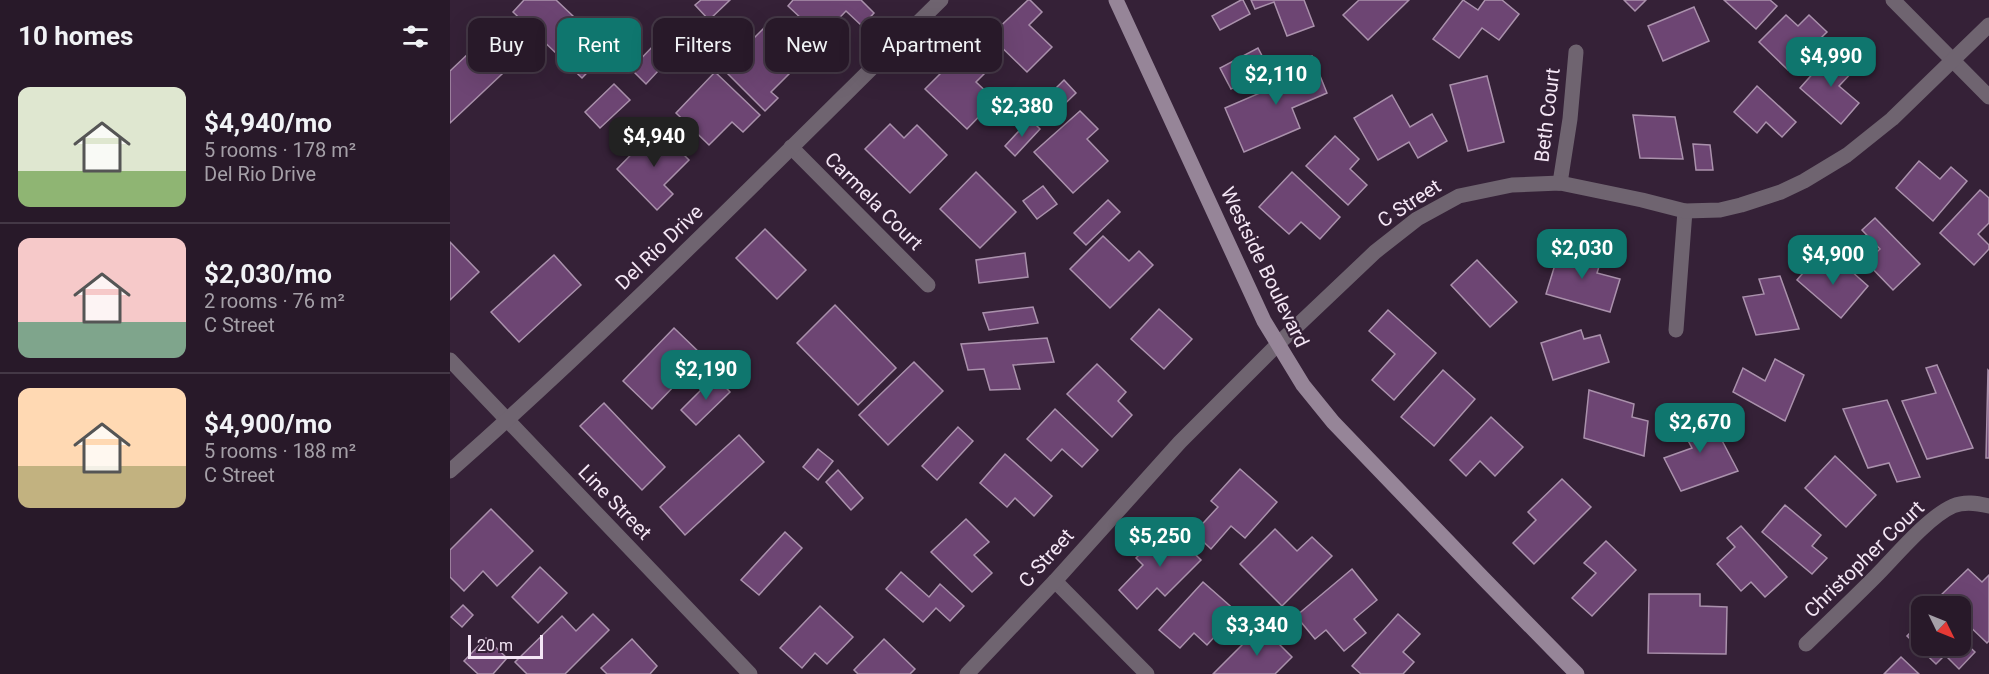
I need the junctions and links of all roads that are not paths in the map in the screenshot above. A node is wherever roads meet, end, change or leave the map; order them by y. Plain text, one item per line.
1 (941, 0) edge
2 (1116, 0) edge
3 (1893, 0) edge
4 (1989, 25) edge
5 (1576, 52) dead end
6 (1953, 60) junction
7 (1989, 97) edge
8 (791, 147) junction
9 (1560, 183) junction
10 (1685, 211) junction
11 (928, 285) dead end
12 (1676, 330) dead end
13 (1278, 345) junction
14 (450, 360) edge
15 (507, 420) junction
16 (450, 471) edge
17 (1989, 506) edge
18 (1055, 581) junction
19 (1806, 644) dead end
20 (750, 674) edge
21 (967, 674) edge
22 (1147, 674) edge
23 (1577, 674) edge

1 - 8 street, Del Rio Drive
2 - 13 street, Westside Boulevard
3 - 6 street
4 - 6 street, C Street
5 - 9 street, Beth Court
6 - 7 street
6 - 10 street, C Street
8 - 11 street, Carmela Court
8 - 15 street, Del Rio Drive
9 - 10 street, C Street
9 - 13 street, C Street
10 - 12 street
13 - 18 street, C Street
13 - 23 street, Westside Boulevard
14 - 15 street, Line Street
15 - 16 street, Del Rio Drive
15 - 20 street, Line Street
17 - 19 street, Christopher Court
18 - 21 street, C Street
18 - 22 street

